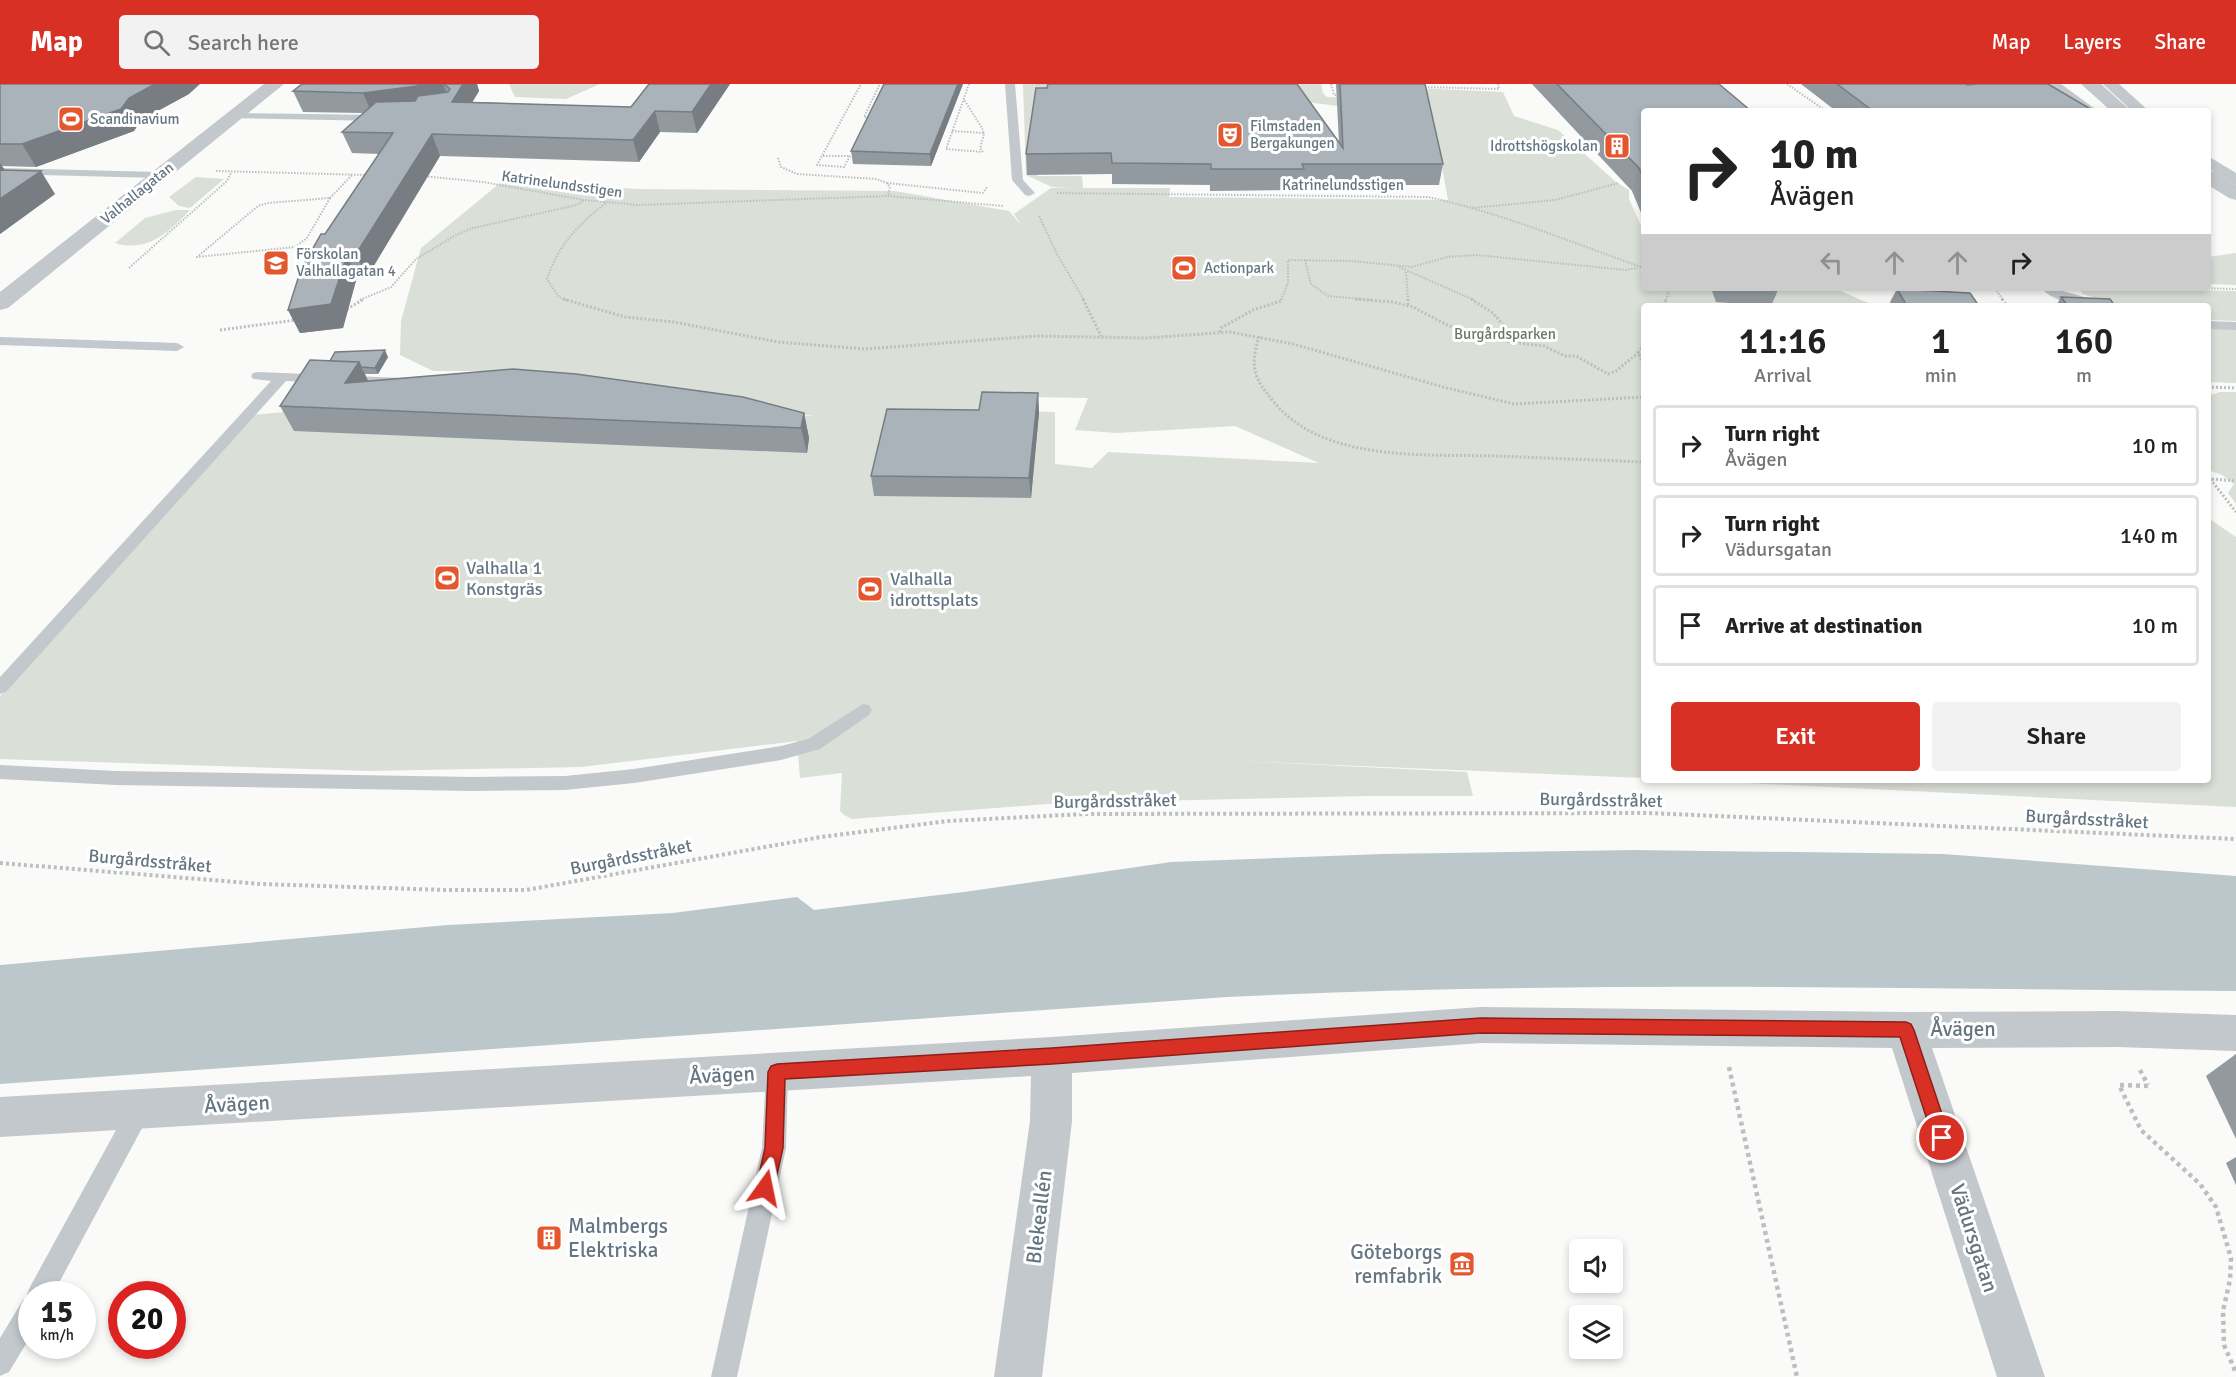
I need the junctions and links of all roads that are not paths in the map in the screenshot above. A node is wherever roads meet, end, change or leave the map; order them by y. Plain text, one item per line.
1 (275, 84) edge
2 (1010, 84) edge
3 (2049, 84) edge
4 (2090, 84) edge
5 (2110, 84) edge
6 (2085, 108) edge
7 (2118, 108) edge
8 (2138, 108) edge
9 (234, 116) junction
10 (392, 117) edge
11 (2211, 163) edge
12 (0, 172) edge
13 (159, 175) junction
14 (2211, 179) edge
15 (2236, 180) edge
16 (2236, 194) edge
17 (1031, 198) road end
18 (2052, 291) edge
19 (0, 303) edge
20 (2088, 303) edge
21 (2211, 325) edge
22 (2236, 326) edge
23 (0, 341) edge
24 (177, 347) dead end
25 (258, 376) dead end
26 (282, 377) junction
27 (414, 382) edge
28 (0, 688) edge
29 (863, 710) dead end
30 (0, 772) edge
31 (1906, 1030) junction
32 (2236, 1033) edge
33 (1052, 1056) junction
34 (777, 1072) junction
35 (140, 1109) junction
36 (0, 1117) edge
37 (47, 1281) edge
38 (18, 1333) edge
39 (0, 1363) edge
40 (724, 1377) edge
41 (1018, 1377) edge
42 (2021, 1377) edge

1 - 9 street, Valhallagatan
2 - 17 lane
3 - 6 street
4 - 7 street
5 - 8 street
9 - 10 lane
9 - 13 street, Valhallagatan
11 - 15 street
12 - 13 lane
13 - 19 street, Valhallagatan
14 - 16 street
18 - 20 lane
21 - 22 lane
23 - 24 lane
25 - 26 lane
26 - 27 lane
26 - 28 lane
29 - 30 lane
31 - 32 street, Åvägen
31 - 33 street, Åvägen
31 - 42 street, Vädursgatan
33 - 34 street, Åvägen
33 - 41 street, Blekeallén
34 - 35 street, Åvägen
34 - 40 lane
35 - 36 street, Åvägen
35 - 37 lane
38 - 39 lane

